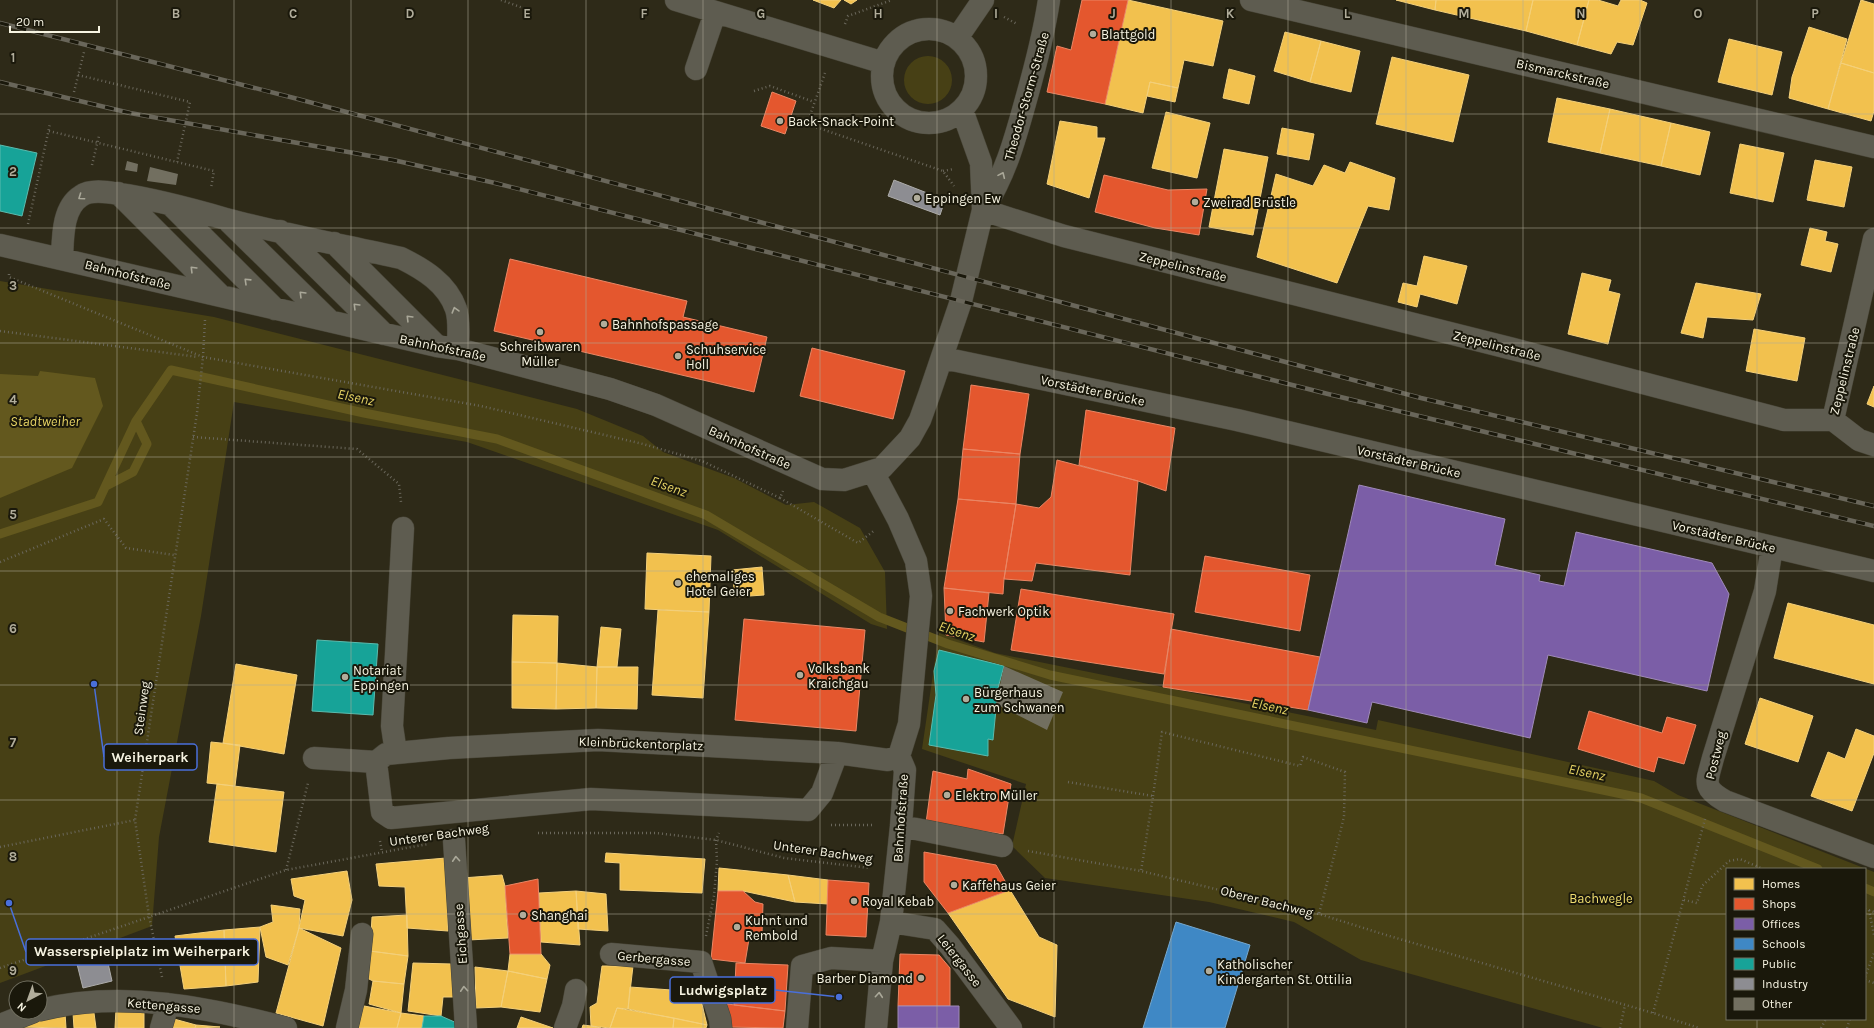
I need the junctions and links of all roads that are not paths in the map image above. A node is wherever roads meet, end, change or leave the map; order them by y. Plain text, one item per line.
1 (676, 0) edge
2 (982, 0) edge
3 (1049, 0) edge
4 (1251, 0) edge
5 (715, 13) junction
6 (957, 38) junction
7 (884, 63) junction
8 (696, 69) dead end
9 (962, 110) junction
10 (1874, 147) edge
11 (118, 194) junction
12 (172, 206) junction
13 (983, 210) junction
14 (226, 218) junction
15 (280, 231) junction
16 (1874, 239) edge
17 (334, 243) junction
18 (7, 246) edge
19 (62, 258) junction
20 (214, 294) junction
21 (275, 309) junction
22 (330, 321) junction
23 (384, 334) junction
24 (437, 346) junction
25 (458, 349) junction
26 (943, 358) junction
27 (1833, 420) junction
28 (1874, 445) edge
29 (873, 472) junction
30 (403, 528) road end
31 (1772, 547) junction
32 (1874, 571) edge
33 (836, 753) junction
34 (899, 756) junction
35 (386, 757) junction
36 (314, 758) road end
37 (901, 826) junction
38 (454, 840) road end
39 (1002, 846) road end
40 (1874, 857) edge
41 (891, 922) junction
42 (362, 934) dead end
43 (611, 954) dead end
44 (882, 961) junction
45 (576, 990) dead end
46 (168, 1004) junction
47 (48, 1008) edge
48 (11, 1020) edge
49 (0, 1024) edge
50 (161, 1028) edge
51 (286, 1028) edge
52 (347, 1028) edge
53 (466, 1028) edge
54 (565, 1028) edge
55 (721, 1028) edge
56 (797, 1028) edge
57 (876, 1028) edge
58 (1011, 1028) edge

1 - 5 street
2 - 6 street
13 -> 3 street, Theodor-Storm-Straße
4 - 10 street, Bismarckstraße
5 - 7 street
5 - 8 street
6 - 7 street
6 - 9 street
7 - 9 street
9 - 13 street, Theodor-Storm-Straße
11 - 12 street
11 -> 19 street
20 -> 11 street
12 - 14 street
21 -> 12 street
13 - 26 street, Theodor-Storm-Straße
13 - 27 street, Zeppelinstraße
14 - 15 street
22 -> 14 street
15 - 17 street
23 -> 15 street
16 - 27 street, Zeppelinstraße
24 -> 17 street
25 -> 17 street
18 - 19 street, Bahnhofstraße
19 - 20 street, Bahnhofstraße
20 - 21 street, Bahnhofstraße
21 - 22 street, Bahnhofstraße
22 - 23 street, Bahnhofstraße
23 - 24 street, Bahnhofstraße
24 - 25 street, Bahnhofstraße
25 - 29 street, Bahnhofstraße
26 - 29 street, Bahnhofstraße
26 - 31 street, Vorstädter Brücke
27 - 28 street
29 - 34 street, Bahnhofstraße
30 - 35 street
31 - 32 street, Vorstädter Brücke
31 - 40 street, Postweg
33 - 34 street, Kleinbrückentorplatz
33 - 35 street, Kleinbrückentorplatz
33 - 35 street
34 - 37 street, Bahnhofstraße
35 - 36 street, Kleinbrückentorplatz
37 - 39 street
37 - 41 street, Bahnhofstraße
53 -> 38 street, Eichgasse
41 - 44 street, Bahnhofstraße
41 - 58 street, Leiergasse
42 - 52 street
43 - 55 street, Gerbergasse
44 - 56 street
57 -> 44 street, Bahnhofstraße
45 - 54 street
46 - 47 street, Kettengasse
46 - 50 street
46 - 51 street, Kettengasse
48 - 49 street

